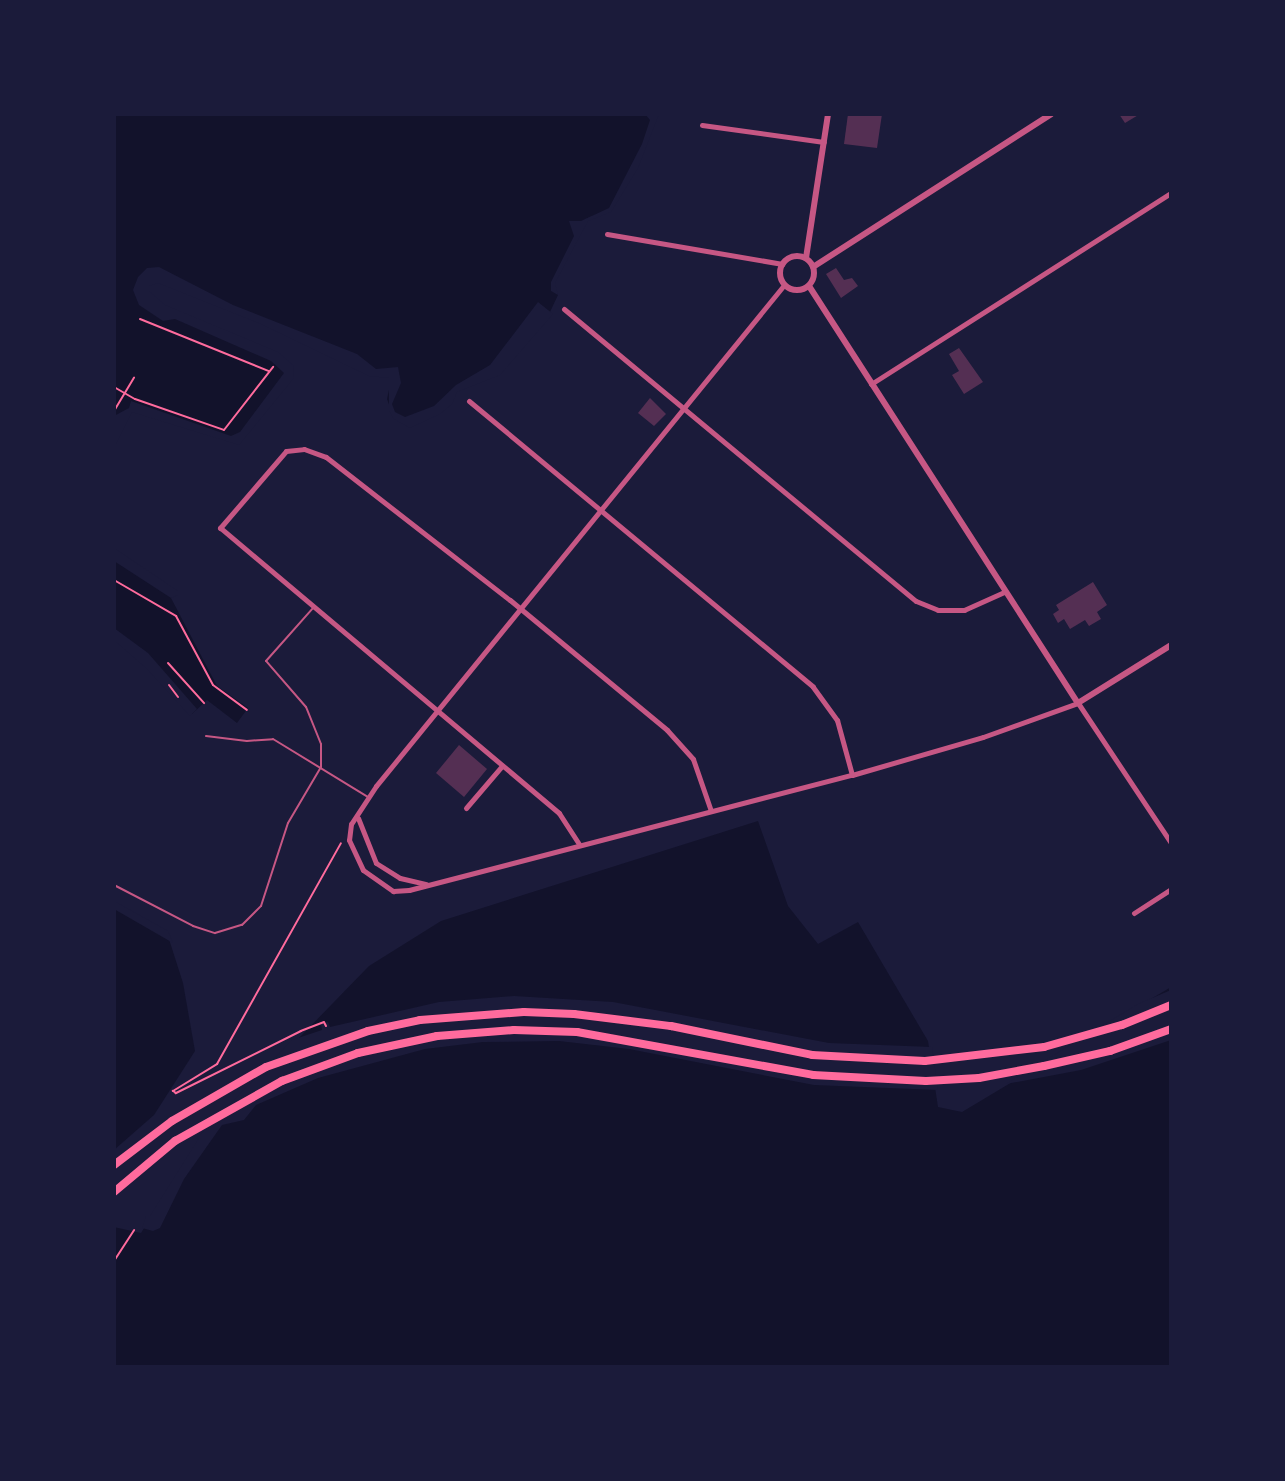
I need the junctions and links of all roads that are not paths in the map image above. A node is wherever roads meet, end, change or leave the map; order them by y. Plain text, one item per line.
1 (828, 114) edge
2 (1046, 115) edge
3 (702, 125) dead end
4 (824, 142) junction
5 (1171, 193) edge
6 (607, 234) dead end
7 (806, 258) junction
8 (782, 264) junction
9 (813, 267) junction
10 (784, 285) junction
11 (809, 286) junction
12 (564, 309) dead end
13 (871, 384) junction
14 (470, 401) dead end
15 (685, 409) junction
16 (600, 508) junction
17 (1004, 592) junction
18 (314, 606) junction
19 (520, 609) junction
20 (1171, 645) edge
21 (1078, 703) junction
22 (436, 709) junction
23 (206, 736) dead end
24 (502, 766) junction
25 (321, 767) junction
26 (852, 775) junction
27 (368, 797) junction
28 (466, 808) dead end
29 (711, 811) junction
30 (358, 818) junction
31 (1171, 843) edge
32 (579, 844) junction
33 (426, 884) junction
34 (114, 885) edge
35 (1171, 889) edge
36 (1134, 913) dead end
37 (1171, 1005) edge
38 (1171, 1029) edge
39 (114, 1165) edge
40 (114, 1192) edge

1 - 4 street
2 - 9 street
3 - 4 street
4 - 7 street
5 - 13 street
6 - 8 street
7 - 8 street
7 - 9 street
8 - 10 street
9 - 11 street
10 - 11 street
10 - 15 street
11 - 13 street
12 - 15 street
13 - 17 street
14 - 16 street
15 - 16 street
15 - 17 street
16 - 19 street
16 - 26 street
17 - 21 street
18 - 19 street
18 - 22 street
18 - 25 lane
19 - 22 street
19 - 29 street
20 - 21 street
21 - 26 street
21 - 31 street
22 - 24 street
22 - 27 street
23 - 25 lane
24 - 28 street
24 - 32 street
25 - 27 lane
25 - 34 lane
26 - 29 street
27 - 30 street
29 - 32 street
30 - 33 street
30 - 33 street
32 - 33 street
35 - 36 street
37 - 39 main road
38 - 40 main road

